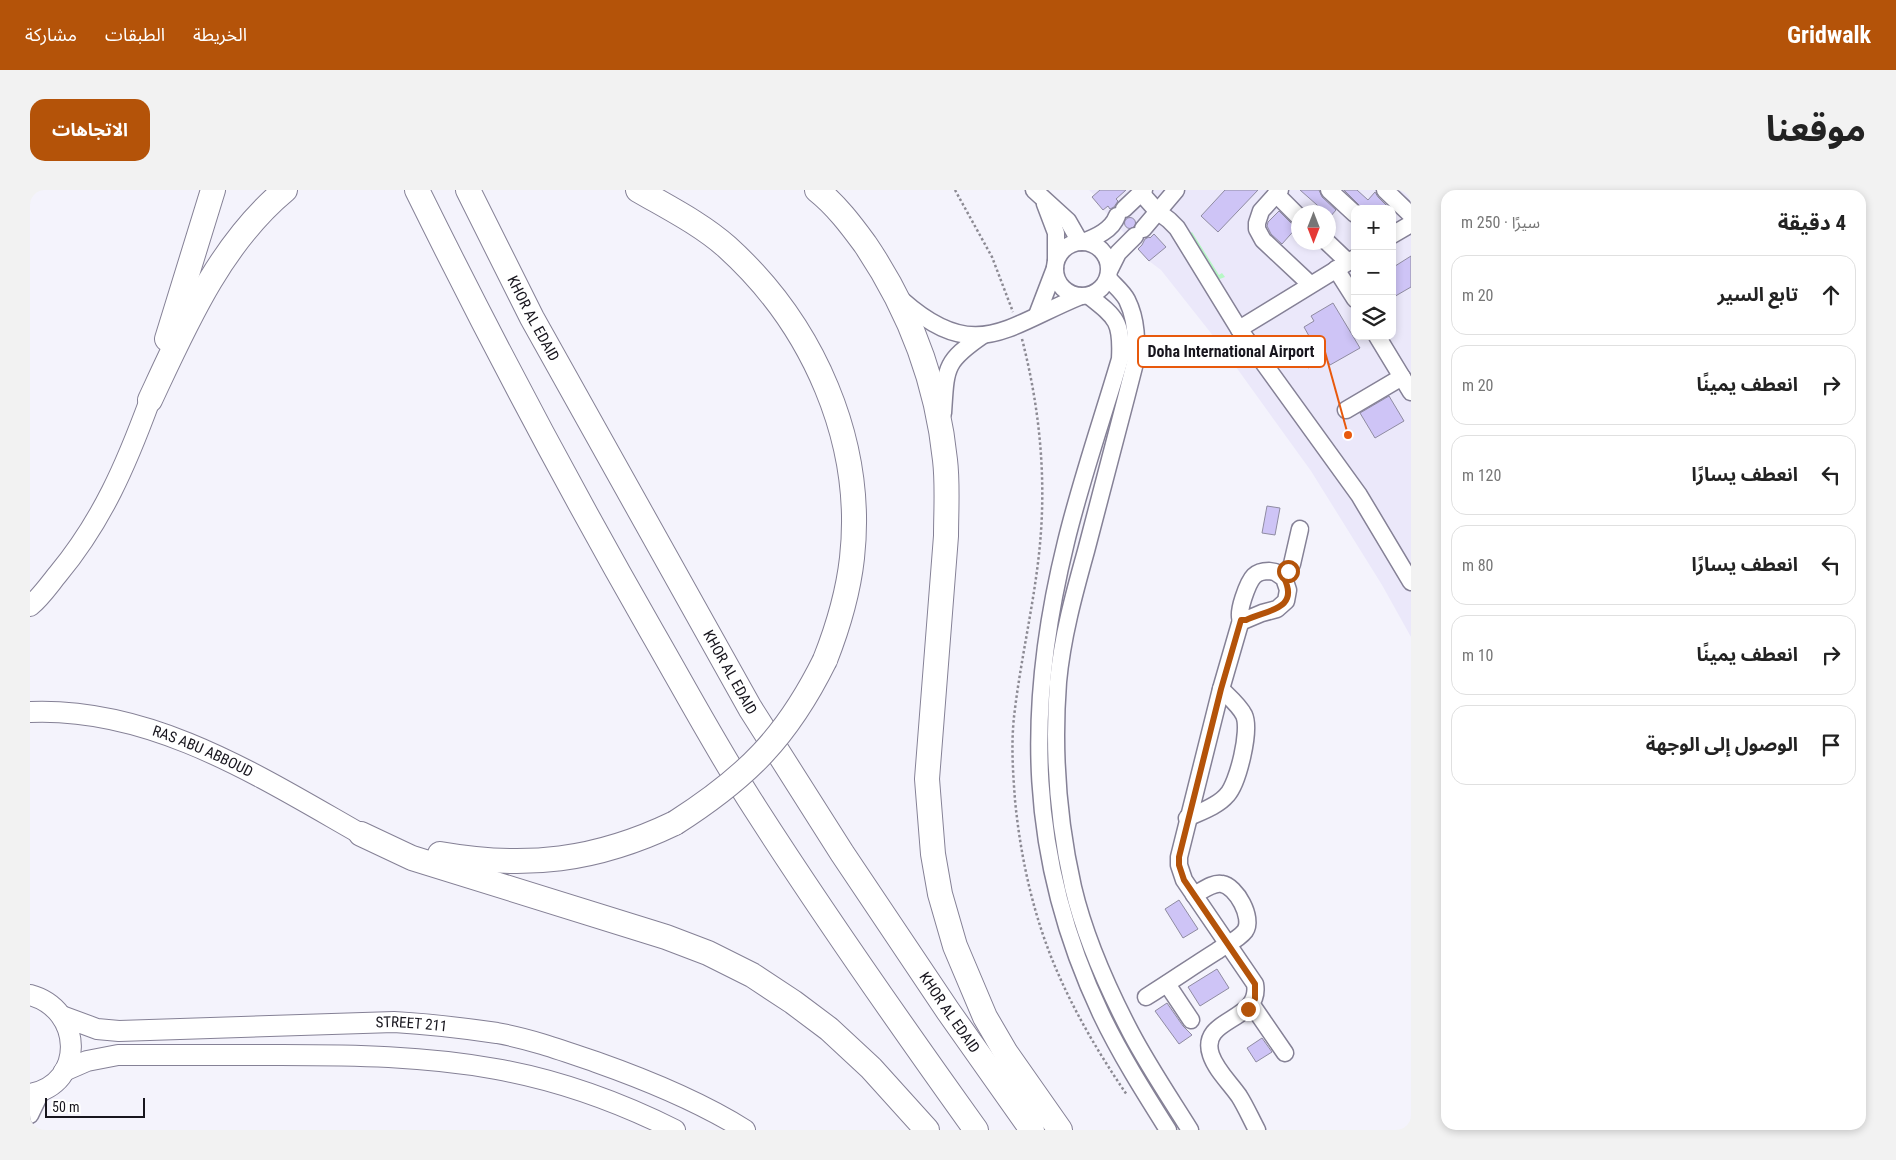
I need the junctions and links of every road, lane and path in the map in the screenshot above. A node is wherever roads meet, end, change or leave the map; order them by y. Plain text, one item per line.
1 (213, 190) edge
2 (417, 190) edge
3 (468, 190) edge
4 (638, 190) edge
5 (818, 190) edge
6 (1176, 190) edge
7 (1329, 190) edge
8 (1385, 190) edge
9 (1142, 192) edge
10 (1278, 192) edge
11 (281, 193) edge
12 (1038, 195) edge
13 (1291, 208) edge
14 (1351, 210) edge
15 (1157, 211) junction
16 (1411, 215) edge
17 (1411, 224) edge
18 (1396, 233) edge
19 (1082, 242) junction
20 (1335, 250) edge
21 (1346, 263) edge
22 (1056, 264) junction
23 (1109, 273) junction
24 (1310, 284) junction
25 (895, 294) junction
26 (1354, 295) edge
27 (1085, 296) junction
28 (1037, 315) junction
29 (1239, 329) junction
30 (982, 336) junction
31 (1379, 340) edge
32 (1402, 377) junction
33 (1411, 392) edge
34 (150, 400) junction
35 (1346, 410) dead end
36 (942, 432) junction
37 (1300, 529) dead end
38 (1284, 578) junction
39 (1411, 582) edge
40 (30, 606) edge
41 (1241, 620) junction
42 (1221, 689) junction
43 (30, 712) edge
44 (1188, 818) junction
45 (361, 834) junction
46 (1194, 895) junction
47 (1228, 944) junction
48 (1167, 984) junction
49 (30, 995) edge
50 (1146, 997) dead end
51 (1252, 1005) junction
52 (62, 1016) junction
53 (1192, 1020) dead end
54 (1285, 1053) dead end
55 (64, 1071) junction
56 (36, 1092) edge
57 (30, 1115) edge
58 (675, 1130) edge
59 (745, 1130) edge
60 (928, 1130) edge
61 (976, 1130) edge
62 (1032, 1130) edge
63 (1060, 1130) edge
64 (1168, 1130) edge
65 (1190, 1130) edge
66 (1258, 1130) edge

1 - 34 highway
2 - 61 highway
3 - 62 highway, KHOR AL EDAID
4 - 45 highway, bridge
5 - 25 highway
6 - 15 street
7 - 14 street
8 - 16 street
9 - 15 street
9 - 19 street
10 - 13 street
10 - 24 street
11 - 34 highway
12 - 19 street
12 - 22 street
15 - 23 street
15 - 29 street
17 - 18 street
19 - 22 street
19 - 23 street
20 - 21 street
21 - 24 street
21 - 26 street
22 - 27 street
22 - 28 street
23 - 27 street
23 - 65 street
24 - 29 street
25 - 30 street
25 - 36 highway
27 - 28 street
27 - 64 street
28 - 30 street
29 - 39 street
30 - 36 street
31 - 32 street
32 - 33 street
32 - 35 street
34 - 40 main road
36 - 63 highway
37 - 38 street
38 - 41 street
38 - 41 street
41 - 42 street
42 - 44 street
42 - 44 street
43 - 45 main road, RAS ABU ABBOUD
44 - 46 street
45 - 60 highway
46 - 47 street
46 - 47 street
47 - 48 street
47 - 51 street
48 - 50 street
48 - 53 street
49 - 52 main road
51 - 54 street
51 - 66 street
52 - 55 main road
52 - 59 main road, STREET 211
55 - 56 main road
55 - 58 main road
56 - 57 street

